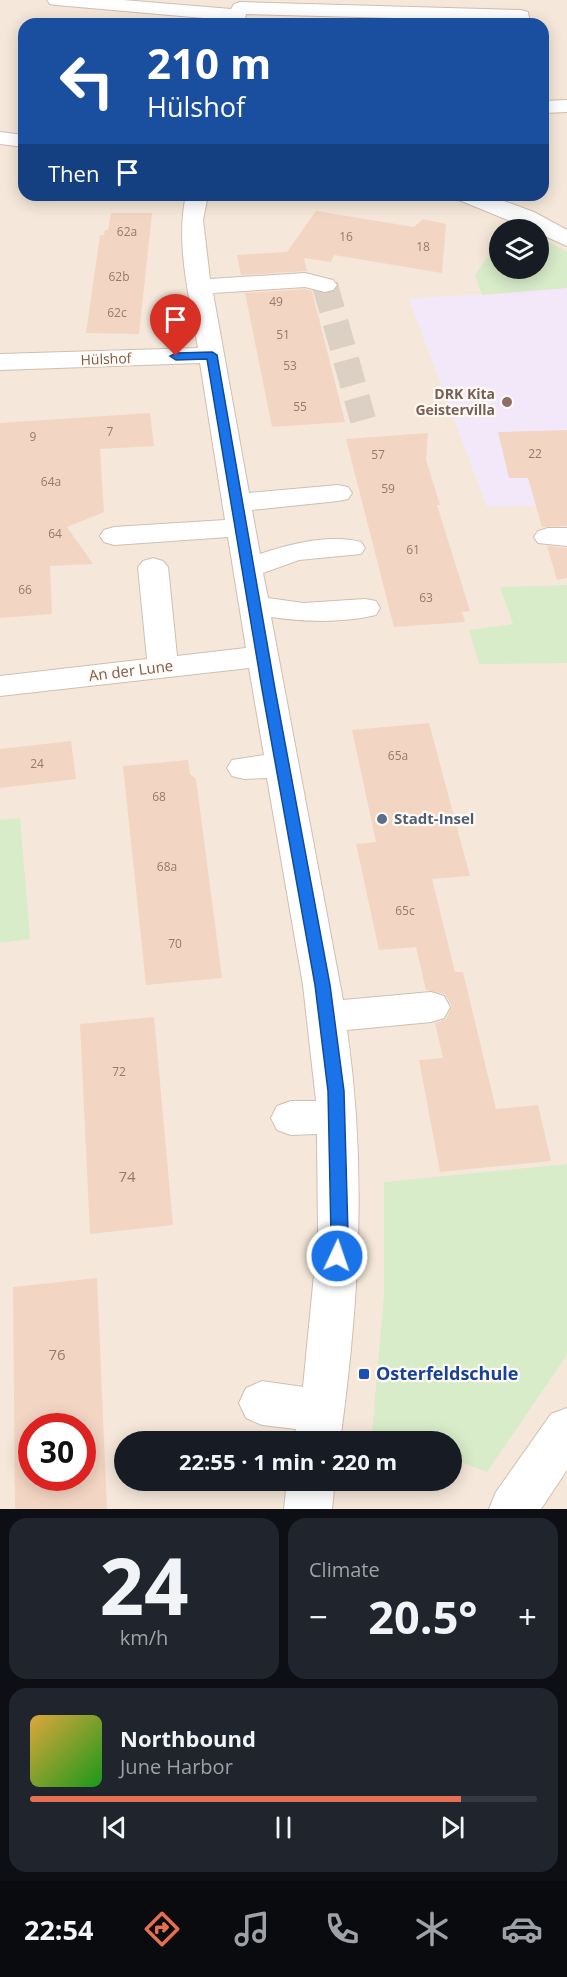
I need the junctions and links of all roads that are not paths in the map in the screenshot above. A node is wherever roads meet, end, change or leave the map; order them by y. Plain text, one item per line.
1 (56, 0) edge
2 (239, 12) edge
3 (372, 18) edge
4 (521, 18) edge
5 (567, 106) edge
6 (549, 107) edge
7 (0, 138) edge
8 (18, 140) edge
9 (195, 201) edge
10 (483, 201) edge
11 (567, 239) edge
12 (325, 285) dead end
13 (200, 286) junction
14 (212, 355) junction
15 (0, 362) edge
16 (338, 493) dead end
17 (239, 515) junction
18 (114, 536) dead end
19 (351, 548) dead end
20 (153, 567) dead end
21 (248, 568) junction
22 (254, 606) junction
23 (365, 608) dead end
24 (262, 656) junction
25 (163, 667) junction
26 (0, 686) edge
27 (282, 765) junction
28 (244, 768) dead end
29 (430, 1007) dead end
30 (327, 1017) junction
31 (336, 1117) junction
32 (291, 1118) dead end
33 (262, 1403) dead end
34 (319, 1426) edge
35 (567, 1430) edge
36 (310, 1491) edge
37 (308, 1509) edge
38 (513, 1509) edge

1 - 2 street
2 - 3 street
3 - 4 street
5 - 6 street
7 - 8 street
9 - 13 street
10 - 11 street
12 - 13 street
13 - 14 street
14 - 15 street, Hülshof
14 - 17 street
16 - 17 street
17 - 18 street
17 - 21 street
19 - 21 street
20 - 25 street
21 - 22 street
22 - 23 street
22 - 24 street
24 - 25 street, An der Lune
24 - 27 street
25 - 26 street, An der Lune
27 - 28 street
27 - 30 street
29 - 30 street
30 - 31 street
31 - 32 street
31 - 34 street
33 - 34 street
35 - 38 street
36 - 37 street

